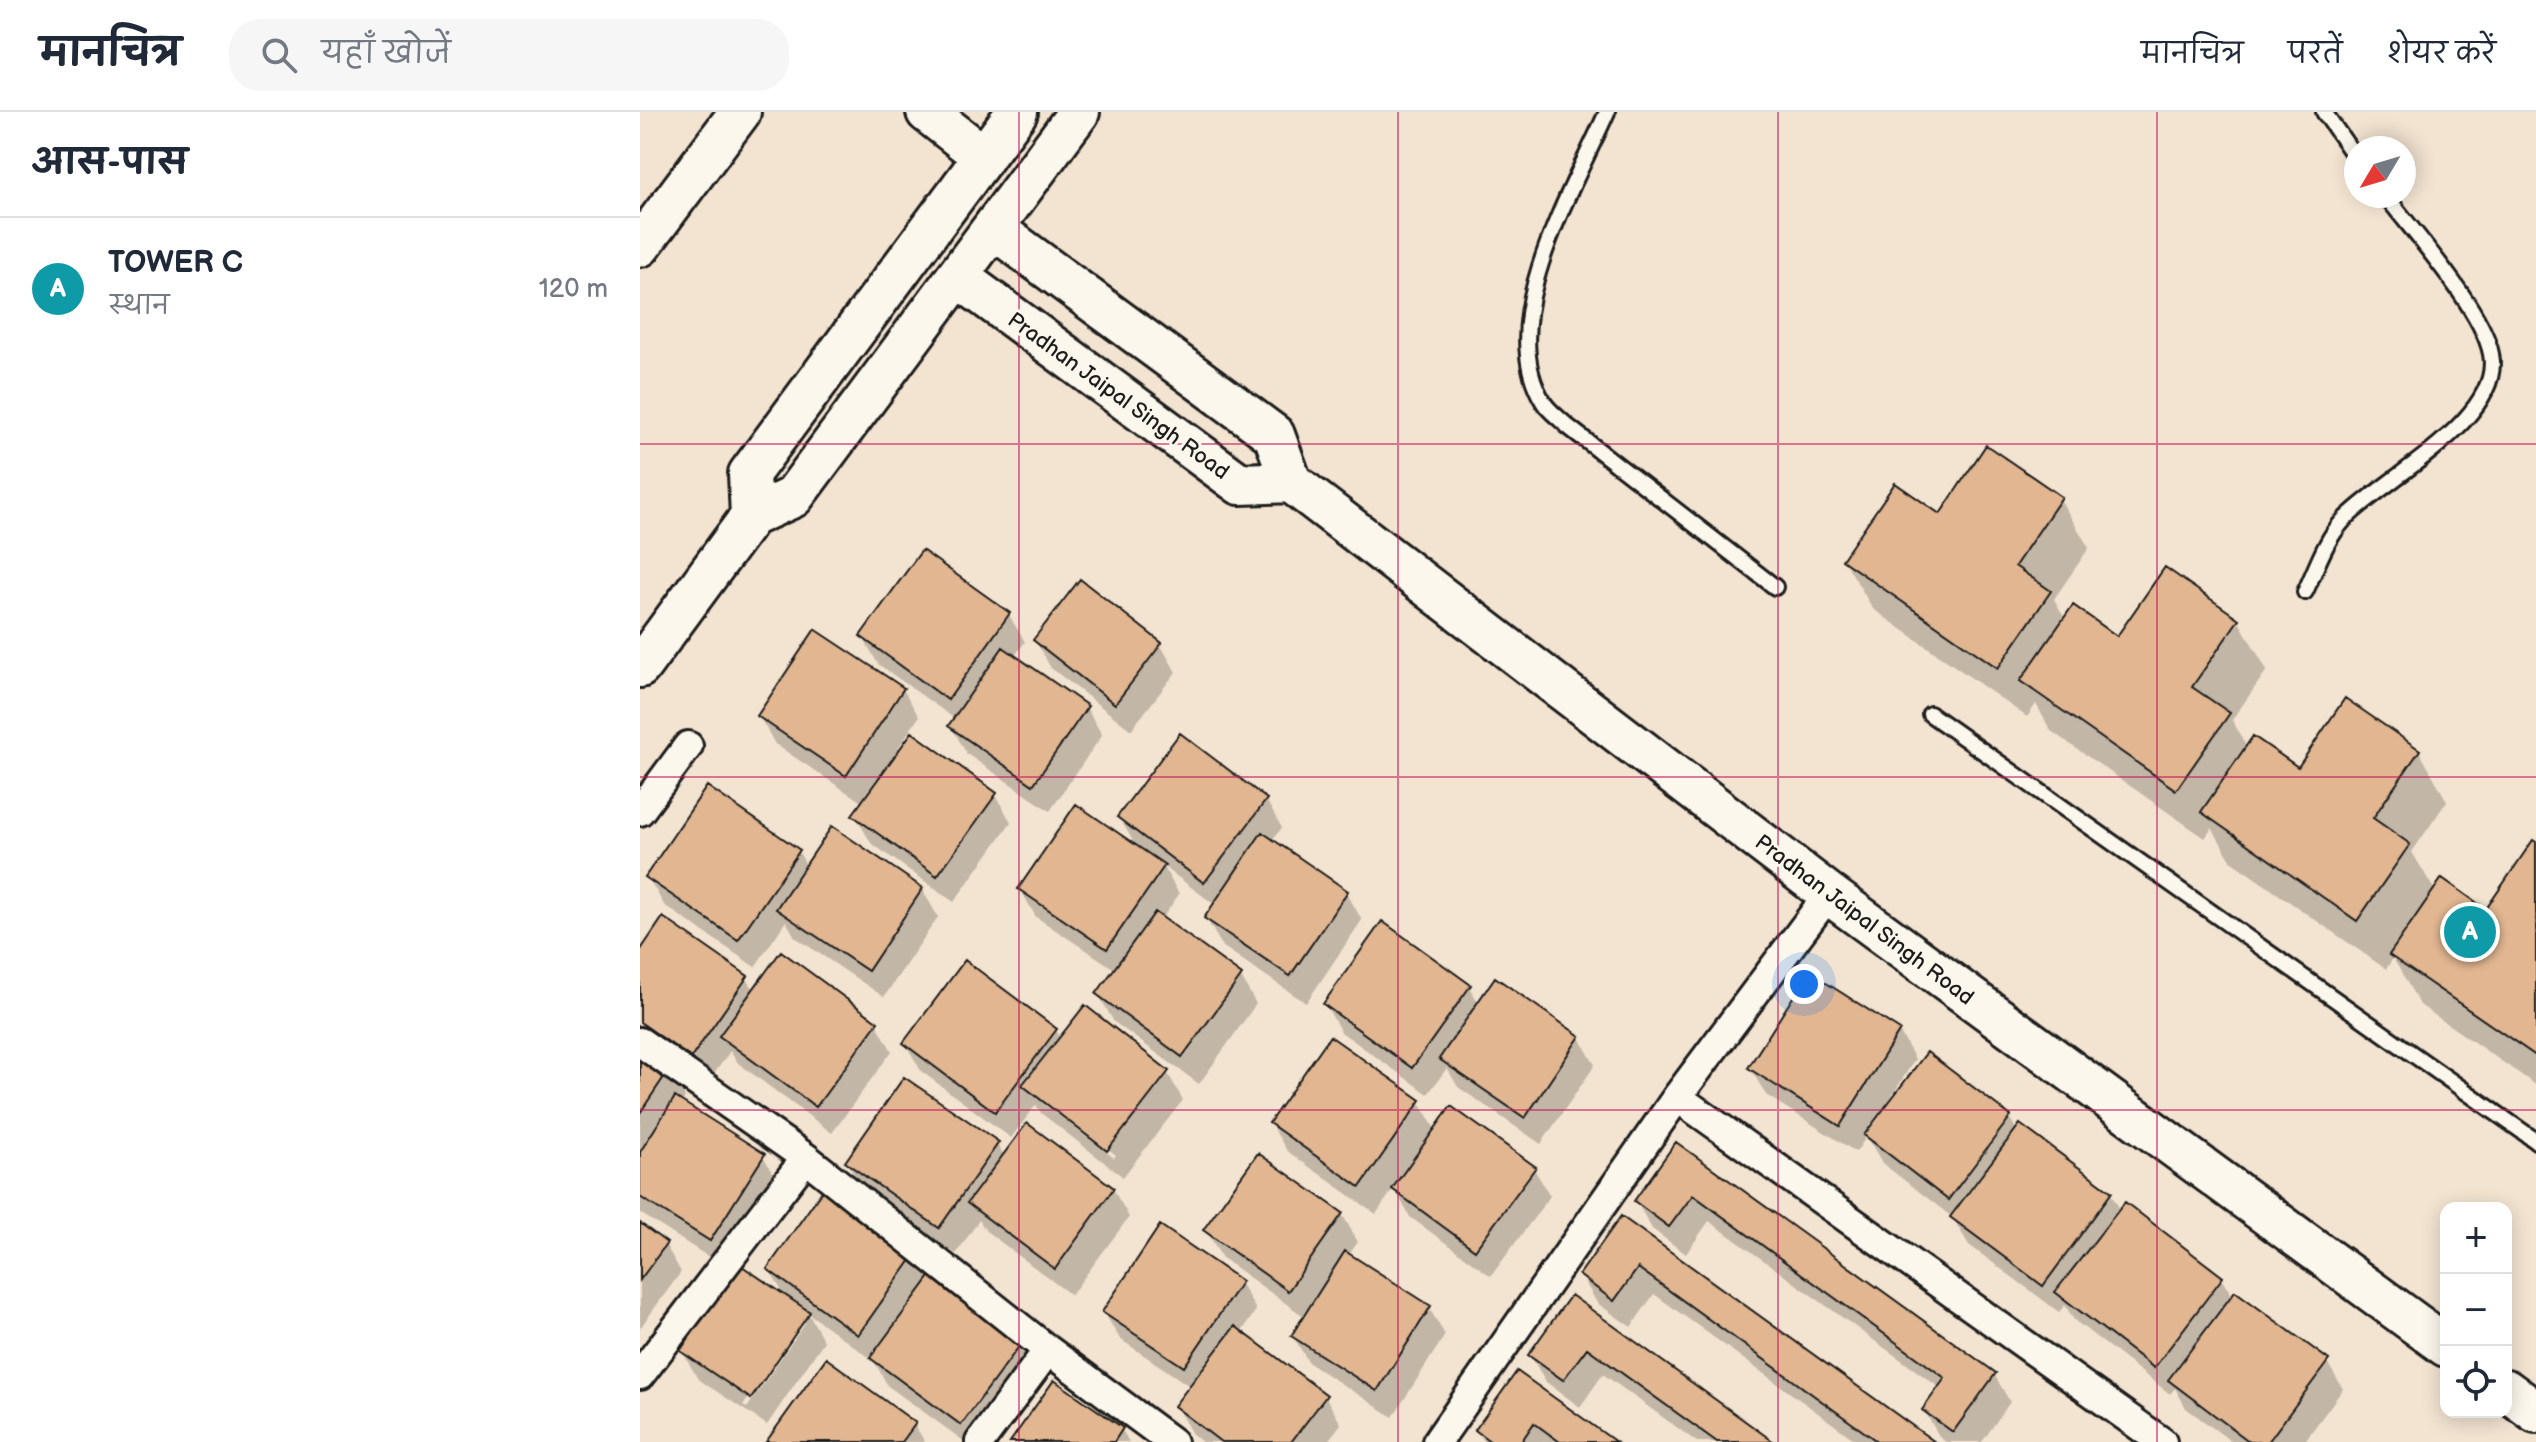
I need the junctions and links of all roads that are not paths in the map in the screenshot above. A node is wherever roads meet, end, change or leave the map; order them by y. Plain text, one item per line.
1 (740, 112) edge
2 (927, 112) edge
3 (1017, 112) edge
4 (1079, 112) edge
5 (1607, 112) edge
6 (2324, 112) edge
7 (2344, 141) edge
8 (984, 157) junction
9 (2395, 208) edge
10 (993, 228) junction
11 (640, 246) edge
12 (957, 276) junction
13 (1291, 482) junction
14 (751, 516) junction
15 (1775, 587) dead end
16 (2305, 592) dead end
17 (640, 667) edge
18 (1930, 714) dead end
19 (688, 746) dead end
20 (640, 811) edge
21 (1829, 894) junction
22 (640, 1042) edge
23 (1677, 1097) junction
24 (2536, 1141) edge
25 (806, 1158) junction
26 (2440, 1342) edge
27 (1048, 1350) junction
28 (640, 1375) edge
29 (2512, 1394) edge
30 (2536, 1412) edge
31 (980, 1442) edge
32 (1172, 1442) edge
33 (1437, 1442) edge
34 (2162, 1442) edge

1 - 11 street
2 - 8 street
3 - 8 street
4 - 10 street
5 - 15 lane
6 - 7 lane
8 - 14 street
9 - 16 lane
10 - 12 street
10 - 13 street
12 - 13 street, Pradhan Jaipal Singh Road
12 - 14 street
13 - 21 street, Pradhan Jaipal Singh Road
14 - 17 street
18 - 24 lane
19 - 20 street
21 - 23 street
21 - 26 street, Pradhan Jaipal Singh Road
22 - 25 street
23 - 33 street
23 - 34 street
25 - 27 street
25 - 28 street
27 - 31 street
27 - 32 street
29 - 30 street

